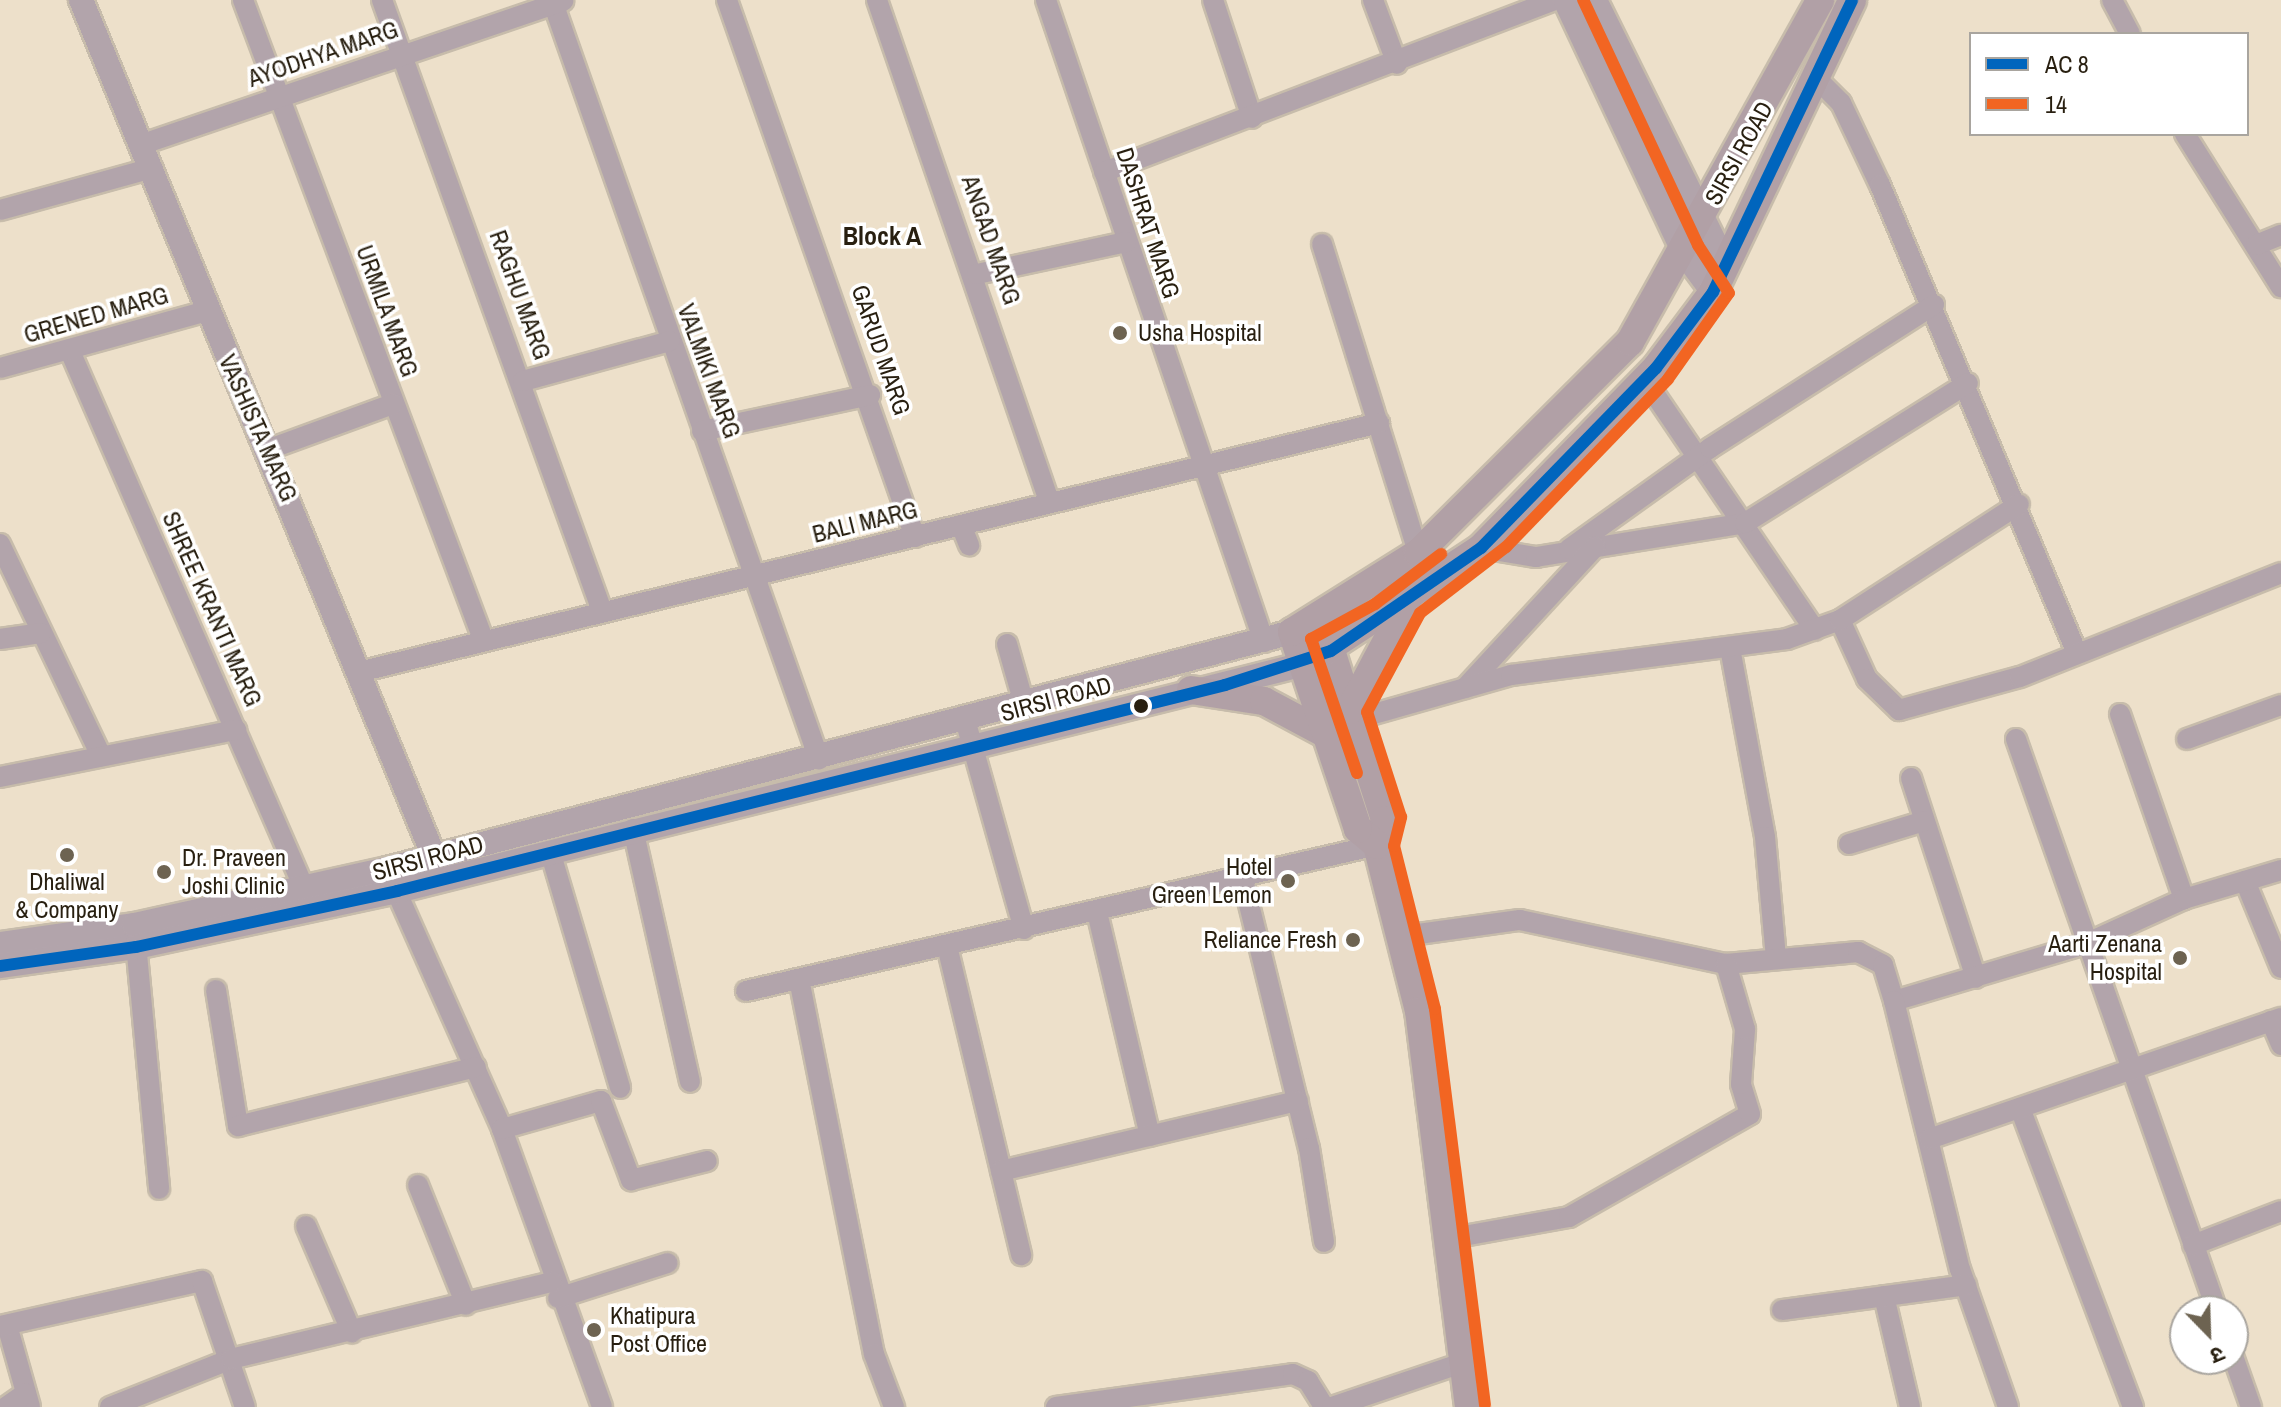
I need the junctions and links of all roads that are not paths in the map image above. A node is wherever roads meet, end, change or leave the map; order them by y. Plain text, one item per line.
1 (81, 0) edge
2 (243, 0) edge
3 (382, 0) edge
4 (727, 0) edge
5 (877, 0) edge
6 (1046, 0) edge
7 (1213, 0) edge
8 (1373, 0) edge
9 (1554, 0) edge
10 (1565, 0) edge
11 (1820, 0) edge
12 (1852, 0) edge
13 (2112, 0) edge
14 (557, 1) edge
15 (1603, 6) edge
16 (2129, 32) edge
17 (403, 55) junction
18 (1397, 64) junction
19 (1815, 77) junction
20 (282, 95) junction
21 (1252, 118) junction
22 (2186, 136) edge
23 (143, 144) junction
24 (152, 168) junction
25 (1104, 172) junction
26 (0, 210) edge
27 (1700, 224) junction
28 (2281, 235) edge
29 (1126, 242) junction
30 (1322, 244) dead end
31 (2256, 245) junction
32 (1684, 253) junction
33 (1726, 265) junction
34 (977, 274) junction
35 (2281, 287) edge
36 (1713, 292) junction
37 (1934, 305) junction
38 (207, 311) junction
39 (670, 341) junction
40 (70, 351) junction
41 (0, 368) edge
42 (1645, 380) junction
43 (523, 381) junction
44 (1968, 383) junction
45 (870, 395) junction
46 (393, 404) junction
47 (1379, 423) junction
48 (702, 431) junction
49 (267, 450) junction
50 (1698, 456) junction
51 (1202, 463) junction
52 (1049, 501) junction
53 (2019, 504) junction
54 (1745, 523) junction
55 (961, 525) junction
56 (915, 537) junction
57 (0, 544) edge
58 (969, 545) dead end
59 (1595, 547) junction
60 (1481, 548) junction
61 (1566, 551) junction
62 (1418, 553) junction
63 (2281, 573) edge
64 (754, 575) junction
65 (1408, 602) junction
66 (602, 611) junction
67 (1840, 620) junction
68 (1321, 621) junction
69 (1815, 630) junction
70 (1292, 632) junction
71 (41, 633) junction
72 (0, 639) edge
73 (483, 639) junction
74 (1264, 642) junction
75 (1007, 644) dead end
76 (1730, 648) junction
77 (1331, 651) junction
78 (2076, 651) junction
79 (1304, 664) junction
80 (363, 671) junction
81 (1464, 689) junction
82 (1191, 690) junction
83 (2281, 705) edge
84 (1025, 707) junction
85 (2120, 714) dead end
86 (1352, 715) junction
87 (966, 723) junction
88 (236, 730) junction
89 (1328, 735) junction
90 (2016, 739) dead end
91 (2187, 739) dead end
92 (973, 748) junction
93 (101, 756) junction
94 (819, 759) junction
95 (0, 777) edge
96 (1911, 778) dead end
97 (1924, 821) junction
98 (633, 829) junction
99 (1849, 844) dead end
100 (1377, 845) junction
101 (550, 851) junction
102 (434, 857) junction
103 (2281, 870) edge
104 (392, 880) junction
105 (1243, 880) junction
106 (2245, 881) junction
107 (304, 888) junction
108 (2184, 899) junction
109 (1097, 912) junction
110 (1024, 929) junction
111 (135, 936) junction
112 (1404, 936) junction
113 (0, 944) edge
114 (2085, 944) junction
115 (947, 946) junction
116 (1776, 957) junction
117 (1726, 964) junction
118 (0, 966) edge
119 (2281, 968) edge
120 (1976, 978) junction
121 (799, 979) junction
122 (216, 990) dead end
123 (746, 991) dead end
124 (1894, 1001) junction
125 (2276, 1019) edge
126 (2281, 1045) edge
127 (2133, 1066) junction
128 (476, 1067) junction
129 (690, 1082) dead end
130 (620, 1088) dead end
131 (1298, 1101) junction
132 (2020, 1108) junction
133 (502, 1129) junction
134 (1150, 1136) junction
135 (1929, 1139) junction
136 (707, 1161) dead end
137 (1001, 1171) junction
138 (418, 1185) dead end
139 (159, 1189) dead end
140 (2281, 1211) edge
141 (306, 1226) dead end
142 (1447, 1239) junction
143 (1324, 1242) dead end
144 (2193, 1245) junction
145 (1021, 1255) dead end
146 (668, 1263) dead end
147 (1966, 1285) junction
148 (555, 1290) junction
149 (2211, 1295) edge
150 (1884, 1296) junction
151 (466, 1305) junction
152 (1782, 1310) dead end
153 (4, 1325) edge
154 (352, 1333) junction
155 (231, 1359) junction
156 (1465, 1362) junction
157 (2240, 1375) edge
158 (152, 1399) edge
159 (28, 1400) edge
160 (6, 1407) edge
161 (110, 1407) edge
162 (245, 1407) edge
163 (602, 1407) edge
164 (894, 1407) edge
165 (1056, 1407) edge
166 (1324, 1407) edge
167 (1332, 1407) edge
168 (1469, 1407) edge
169 (1910, 1407) edge
170 (2008, 1407) edge
171 (2133, 1407) edge
172 (2251, 1407) edge

1 - 23 street, VASHISTA MARG
2 - 20 street, URMILA MARG
3 - 17 street, RAGHU MARG
4 - 45 street, GARUD MARG
5 - 34 street, ANGAD MARG
6 - 25 street, DASHRAT MARG
7 - 21 street
8 - 18 street
9 - 18 street
10 - 32 street
11 - 27 main road, SIRSI ROAD
12 - 19 main road, SIRSI ROAD
13 - 16 street
14 - 17 street, AYODHYA MARG
14 - 39 street, VALMIKI MARG
15 - 27 street
17 - 20 street, AYODHYA MARG
17 - 43 street, RAGHU MARG
18 - 21 street
19 - 33 main road, SIRSI ROAD
19 - 37 street
20 - 23 street, AYODHYA MARG
20 - 46 street, URMILA MARG
21 - 25 street
22 - 31 street
23 - 24 street, VASHISTA MARG
24 - 26 street
24 - 38 street, VASHISTA MARG
25 - 29 street, DASHRAT MARG
27 - 32 main road, SIRSI ROAD
27 - 33 street
28 - 31 street
29 - 34 street
29 - 51 street, DASHRAT MARG
30 - 47 street
31 - 35 street
32 - 36 street
32 - 62 main road, SIRSI ROAD
33 - 36 main road, SIRSI ROAD
34 - 52 street, ANGAD MARG
36 - 42 main road, SIRSI ROAD
37 - 44 street
37 - 50 street
38 - 40 street, GRENED MARG
38 - 49 street, VASHISTA MARG
39 - 43 street
39 - 48 street, VALMIKI MARG
40 - 41 street, GRENED MARG
40 - 88 street, SHREE KRANTI MARG
42 - 50 street
42 - 60 main road, SIRSI ROAD
43 - 66 street, RAGHU MARG
44 - 53 street
44 - 54 street
45 - 48 street
45 - 56 street, GARUD MARG
46 - 49 street
46 - 73 street, URMILA MARG
47 - 51 street, BALI MARG
47 - 62 street
48 - 64 street, VALMIKI MARG
49 - 80 street, VASHISTA MARG
50 - 54 street
50 - 61 street
51 - 52 street, BALI MARG
51 - 74 street, DASHRAT MARG
52 - 55 street, BALI MARG
53 - 67 street
53 - 78 street
54 - 59 street
54 - 69 street
55 - 56 street, BALI MARG
55 - 58 street
56 - 64 street, BALI MARG
57 - 71 street
59 - 61 street
59 - 81 street
60 - 61 street
60 - 65 main road, SIRSI ROAD
62 - 68 main road, SIRSI ROAD
63 - 78 street
64 - 66 street, BALI MARG
64 - 94 street, VALMIKI MARG
65 - 77 main road, SIRSI ROAD
65 - 86 main road
66 - 73 street, BALI MARG
67 - 69 street
67 - 78 street
68 - 70 main road, SIRSI ROAD
68 - 77 main road
69 - 76 street
70 - 74 street, SIRSI ROAD
70 - 79 main road
71 - 72 street
71 - 93 street
73 - 80 street, BALI MARG
74 - 84 street, SIRSI ROAD
75 - 84 street
76 - 81 street
76 - 116 street
77 - 79 main road, SIRSI ROAD
77 - 86 main road
79 - 82 street, SIRSI ROAD
79 - 89 main road
80 - 102 street, VASHISTA MARG
81 - 86 street
82 - 89 main road
82 - 92 street, SIRSI ROAD
83 - 91 street
84 - 87 street, SIRSI ROAD
85 - 108 street
86 - 100 main road
87 - 92 street
87 - 94 street, SIRSI ROAD
88 - 93 street
88 - 107 street, SHREE KRANTI MARG
89 - 100 main road
90 - 114 street
92 - 98 street, SIRSI ROAD
92 - 110 street
93 - 95 street
94 - 102 street, SIRSI ROAD
96 - 97 street
97 - 99 street
97 - 120 street
98 - 101 street, SIRSI ROAD
98 - 129 street
100 - 105 street
100 - 112 main road
101 - 104 street, SIRSI ROAD
101 - 130 street
102 - 104 street, SIRSI ROAD
103 - 106 street
104 - 107 street, SIRSI ROAD
104 - 111 street, SIRSI ROAD
104 - 128 street
105 - 109 street
105 - 131 street
106 - 108 street
106 - 119 street
107 - 111 street, SIRSI ROAD
108 - 114 street
109 - 110 street
109 - 134 street
110 - 115 street
111 - 113 street, SIRSI ROAD
111 - 118 street, SIRSI ROAD
111 - 139 street
112 - 117 street
112 - 142 main road
114 - 120 street
114 - 127 street
115 - 121 street
115 - 137 street
116 - 117 street
116 - 124 street
117 - 142 street
120 - 124 street
121 - 123 street
121 - 164 street
122 - 128 street
124 - 135 street
125 - 126 street
125 - 127 street
127 - 132 street
127 - 144 street
128 - 133 street
131 - 134 street
131 - 143 street
132 - 135 street
132 - 171 street
133 - 136 street
133 - 148 street
134 - 137 street
135 - 147 street
137 - 145 street
138 - 151 street
140 - 144 street
141 - 154 street
142 - 156 main road
144 - 149 street
146 - 148 street
147 - 150 street
147 - 170 street
148 - 151 street
148 - 163 street
150 - 152 street
150 - 169 street
151 - 154 street
153 - 155 street
153 - 159 street
154 - 155 street
155 - 158 street
155 - 162 street
156 - 167 street
156 - 168 main road
157 - 172 street
158 - 161 street
159 - 160 street
165 - 166 street

